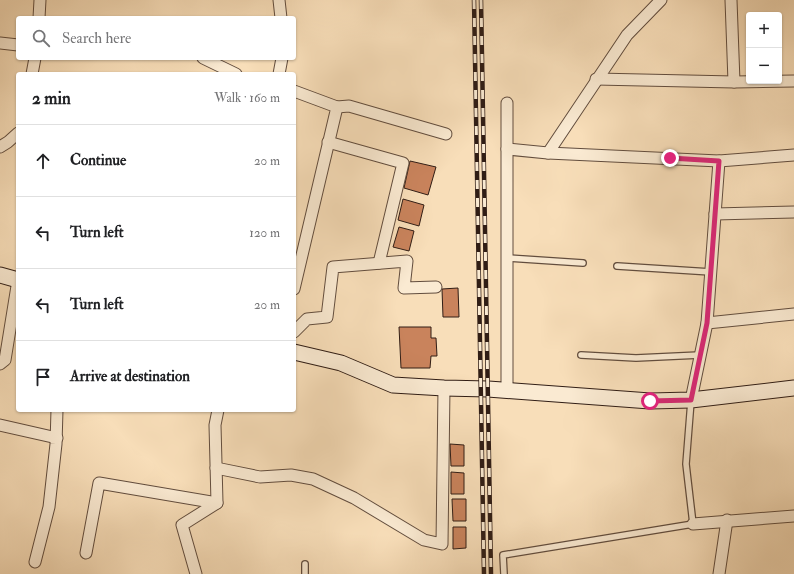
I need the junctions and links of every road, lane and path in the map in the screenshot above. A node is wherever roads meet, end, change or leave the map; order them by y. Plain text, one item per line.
1 (40, 0) edge
2 (279, 0) edge
3 (661, 0) edge
4 (731, 0) edge
5 (40, 16) edge
6 (281, 16) edge
7 (0, 43) edge
8 (16, 44) edge
9 (36, 60) edge
10 (207, 60) edge
11 (282, 60) edge
12 (32, 72) edge
13 (232, 72) edge
14 (279, 72) edge
15 (596, 80) junction
16 (794, 81) edge
17 (734, 82) junction
18 (296, 92) edge
19 (507, 103) dead end
20 (337, 107) junction
21 (446, 134) dead end
22 (16, 135) edge
23 (328, 142) junction
24 (0, 147) edge
25 (507, 149) junction
26 (548, 152) junction
27 (794, 155) edge
28 (719, 161) junction
29 (794, 212) edge
30 (715, 214) junction
31 (507, 258) junction
32 (378, 263) junction
33 (583, 263) dead end
34 (617, 266) dead end
35 (711, 272) junction
36 (0, 275) edge
37 (16, 279) edge
38 (296, 280) edge
39 (436, 287) dead end
40 (16, 292) edge
41 (794, 314) edge
42 (707, 323) junction
43 (296, 330) edge
44 (296, 352) edge
45 (581, 355) dead end
46 (700, 355) junction
47 (0, 364) edge
48 (444, 388) junction
49 (794, 388) edge
50 (507, 391) junction
51 (691, 400) junction
52 (58, 412) edge
53 (218, 412) edge
54 (0, 425) edge
55 (57, 438) junction
56 (216, 468) junction
57 (217, 503) junction
58 (794, 516) edge
59 (727, 520) junction
60 (693, 524) junction
61 (86, 553) dead end
62 (35, 562) dead end
63 (304, 564) dead end
64 (196, 574) edge
65 (306, 574) edge
66 (504, 574) edge
67 (719, 574) edge

1 - 5 street
2 - 6 street
3 - 15 street
4 - 17 street
7 - 8 street
9 - 12 street
10 - 13 street
11 - 14 street
15 - 17 street
15 - 26 street
16 - 17 street
18 - 20 street
19 - 25 street
20 - 21 street
20 - 23 street
22 - 24 street
23 - 32 street
23 - 38 street
25 - 26 street
25 - 31 street
26 - 28 street
27 - 28 street
28 - 30 street
29 - 30 street
30 - 35 street
31 - 33 lane
31 - 50 street
32 - 39 street
32 - 43 street
34 - 35 lane
35 - 42 street
36 - 37 street
40 - 47 street
41 - 42 street
42 - 46 street
44 - 48 street
45 - 46 lane
46 - 51 street
48 - 50 street
48 - 56 street
49 - 51 street
50 - 51 street
51 - 60 lane
52 - 55 street
53 - 56 street
54 - 55 street
55 - 62 street
56 - 57 street
57 - 61 street
57 - 64 street
58 - 59 street
59 - 60 street
59 - 67 street
60 - 66 lane
63 - 65 lane

